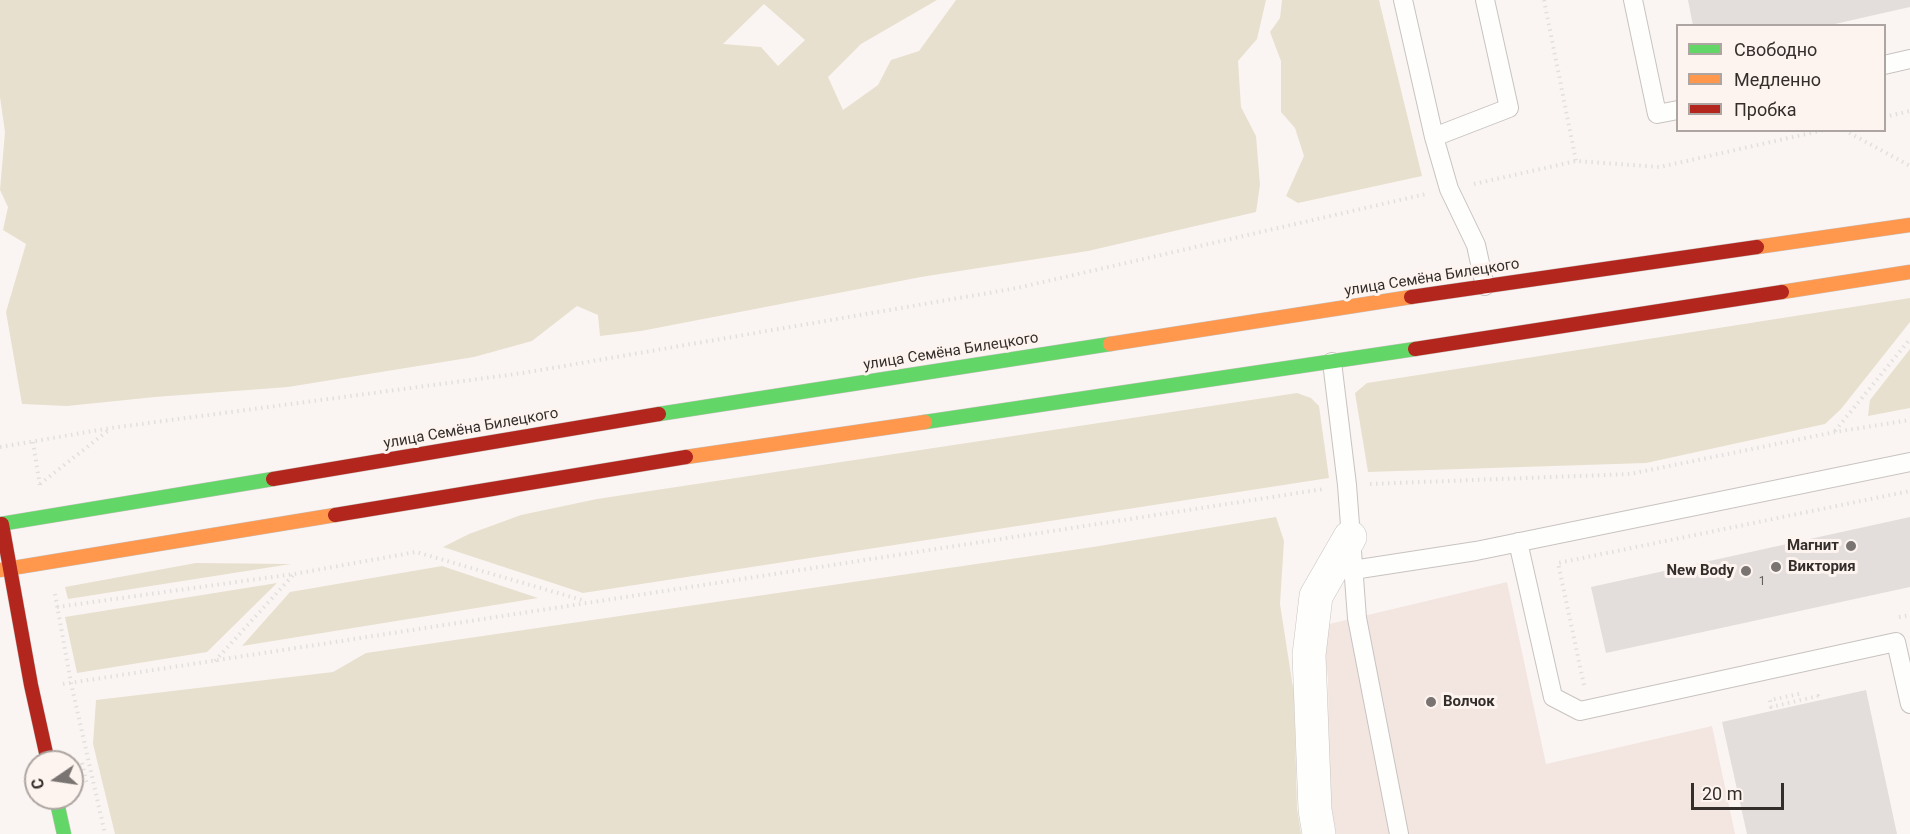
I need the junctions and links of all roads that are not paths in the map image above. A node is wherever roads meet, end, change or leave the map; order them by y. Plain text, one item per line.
1 (1403, 0) edge
2 (1485, 0) edge
3 (1633, 0) edge
4 (1910, 59) edge
5 (1886, 65) edge
6 (1676, 110) edge
7 (1434, 137) junction
8 (1910, 225) edge
9 (1910, 272) edge
10 (1485, 286) junction
11 (1332, 362) junction
12 (1910, 462) edge
13 (1, 524) edge
14 (1350, 537) junction
15 (1518, 542) junction
16 (5, 570) edge
17 (1353, 570) junction
18 (1910, 704) edge
19 (46, 750) edge
20 (59, 810) edge
21 (64, 834) edge
22 (1319, 834) edge
23 (1399, 834) edge

1 - 7 lane
2 - 7 lane
3 - 6 lane
4 - 5 lane
7 - 10 lane
8 - 10 main road, улица Семёна Билецкого
9 - 11 main road
10 - 13 main road, улица Семёна Билецкого
11 - 14 lane
11 - 16 main road
12 - 15 lane
13 - 16 main road
14 - 17 lane
14 - 22 street
15 - 17 lane
15 - 18 lane
16 - 19 main road
17 - 23 lane
20 - 21 main road

